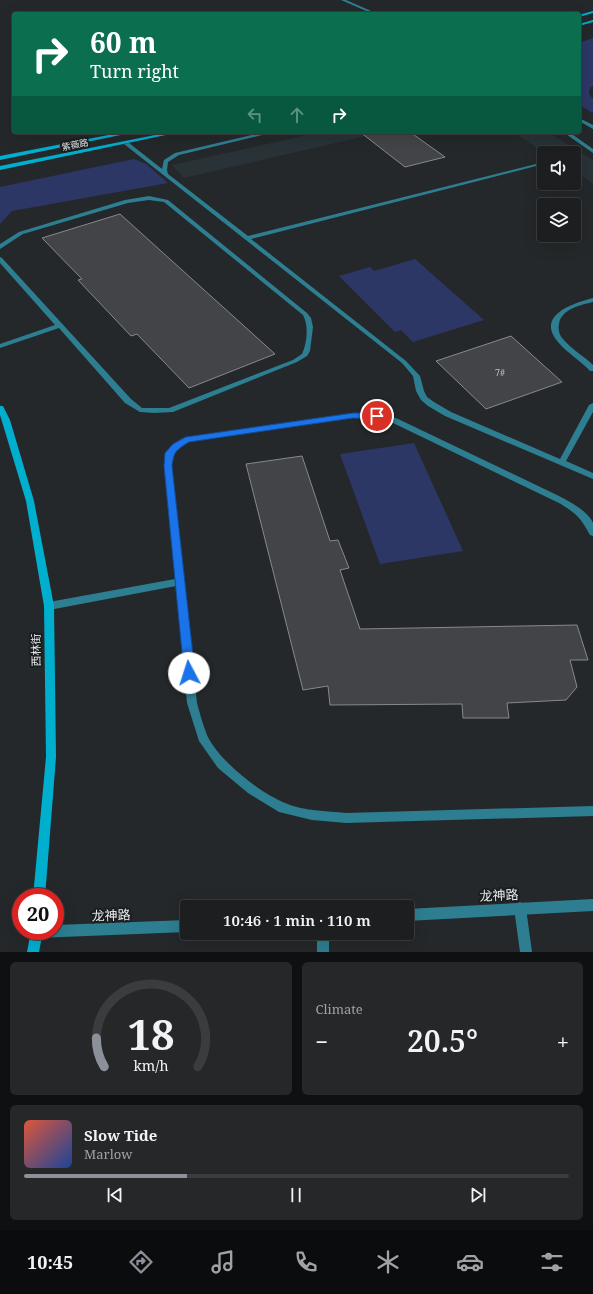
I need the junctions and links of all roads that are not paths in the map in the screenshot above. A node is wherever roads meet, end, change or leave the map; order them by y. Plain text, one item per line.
1 (343, 0) edge
2 (371, 12) edge
3 (593, 12) edge
4 (581, 15) edge
5 (593, 21) edge
6 (581, 25) edge
7 (581, 120) edge
8 (593, 127) edge
9 (122, 134) edge
10 (169, 134) edge
11 (263, 134) edge
12 (569, 134) edge
13 (127, 144) junction
14 (593, 151) edge
15 (0, 158) edge
16 (537, 164) edge
17 (0, 168) edge
18 (166, 175) junction
19 (247, 238) junction
20 (0, 247) edge
21 (0, 259) edge
22 (593, 300) edge
23 (58, 326) junction
24 (0, 346) edge
25 (584, 360) junction
26 (593, 364) edge
27 (593, 369) edge
28 (593, 405) edge
29 (0, 408) edge
30 (562, 462) junction
31 (593, 476) edge
32 (593, 533) edge
33 (180, 582) junction
34 (49, 606) junction
35 (593, 811) edge
36 (40, 888) edge
37 (593, 905) edge
38 (520, 908) junction
39 (414, 915) edge
40 (180, 926) edge
41 (64, 930) edge
42 (35, 940) edge
43 (323, 940) edge
44 (33, 952) edge
45 (323, 952) edge
46 (526, 952) edge

1 - 2 street
3 - 4 main road
5 - 6 main road
7 - 8 street
9 - 15 main road, 紫薇路
10 - 13 main road, 紫薇路
11 - 18 street
12 - 14 street
13 - 17 main road, 紫薇路
13 - 18 street
16 - 19 street
18 - 19 street
19 - 30 street
20 - 23 street
21 - 23 street
22 - 25 street
23 - 24 street
25 - 26 street
25 - 27 street
28 - 30 street
29 - 34 main road, 西林街
30 - 31 street
32 - 33 street
33 - 34 street
33 - 35 street
34 - 36 main road, 西林街
37 - 38 street, 龙神路
38 - 39 street, 龙神路
38 - 46 street
40 - 41 street, 龙神路
42 - 44 main road
43 - 45 street

